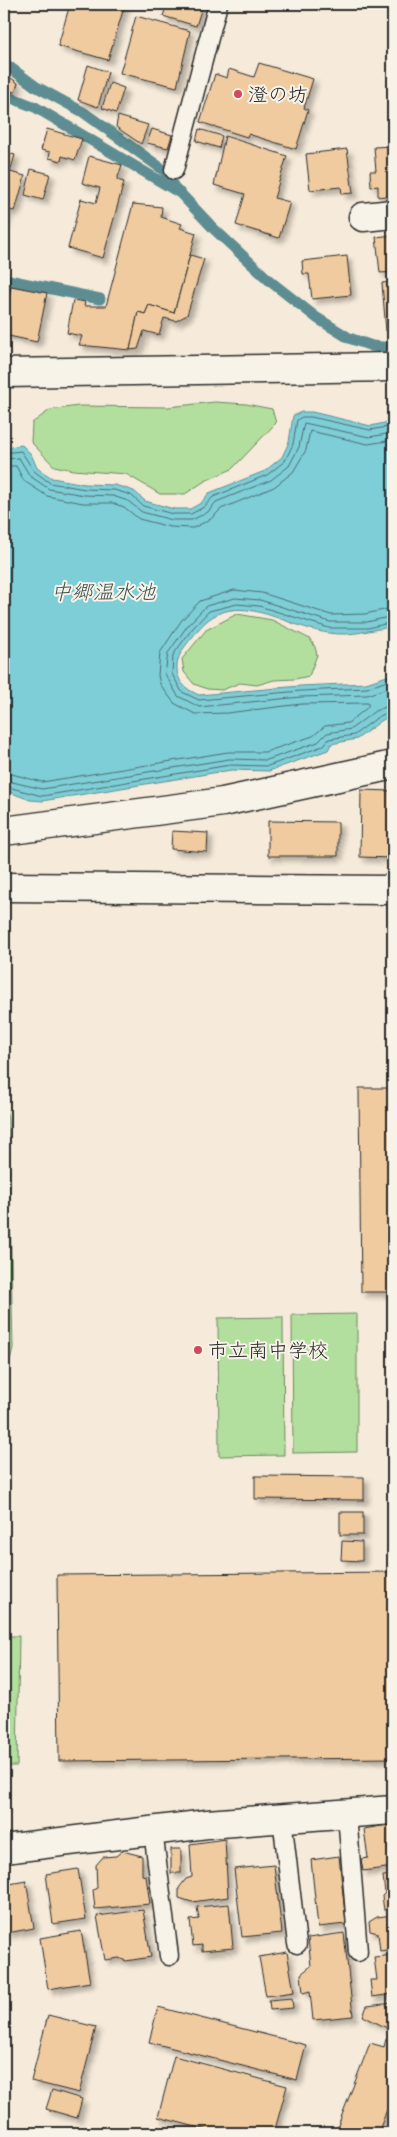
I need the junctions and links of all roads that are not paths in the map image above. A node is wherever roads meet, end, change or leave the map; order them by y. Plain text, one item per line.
1 (218, 4) edge
2 (174, 170) dead end
3 (393, 214) edge
4 (363, 217) dead end
5 (393, 367) edge
6 (4, 373) edge
7 (393, 765) edge
8 (4, 831) edge
9 (4, 887) edge
10 (393, 890) edge
11 (393, 1810) edge
12 (347, 1814) junction
13 (282, 1818) junction
14 (152, 1831) junction
15 (4, 1849) edge
16 (297, 1944) dead end
17 (358, 1952) dead end
18 (169, 1956) dead end

1 - 2 lane
3 - 4 street
5 - 6 street
7 - 8 street
9 - 10 street
11 - 12 street
12 - 13 street
12 - 17 lane
13 - 14 street
13 - 16 lane
14 - 15 street
14 - 18 lane

